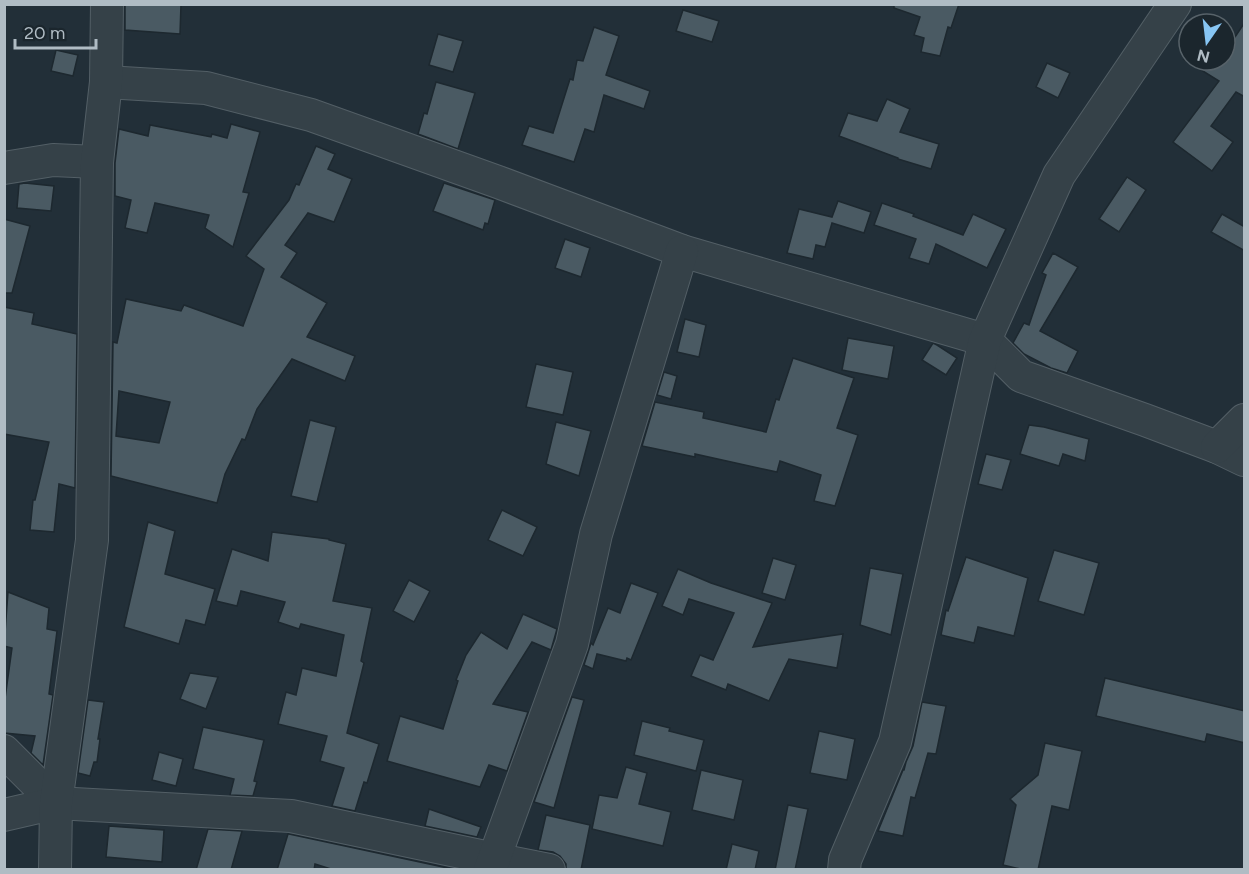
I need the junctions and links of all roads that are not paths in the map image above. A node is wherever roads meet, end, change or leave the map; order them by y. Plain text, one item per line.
1 (106, 4) edge
2 (1175, 4) edge
3 (106, 82) junction
4 (97, 162) junction
5 (4, 168) edge
6 (682, 251) junction
7 (985, 340) junction
8 (1245, 420) edge
9 (1217, 447) junction
10 (1245, 460) edge
11 (4, 752) edge
12 (57, 803) junction
13 (4, 815) edge
14 (492, 864) edge
15 (840, 866) edge
16 (55, 870) edge
17 (549, 870) edge

1 - 3 street
2 - 7 street
3 - 4 street
3 - 6 street
4 - 5 street
4 - 12 street
6 - 7 street
6 - 14 street
7 - 9 street
7 - 15 street
8 - 9 street
9 - 10 street
11 - 12 street
12 - 13 street
12 - 14 street
12 - 16 street
14 - 17 street

